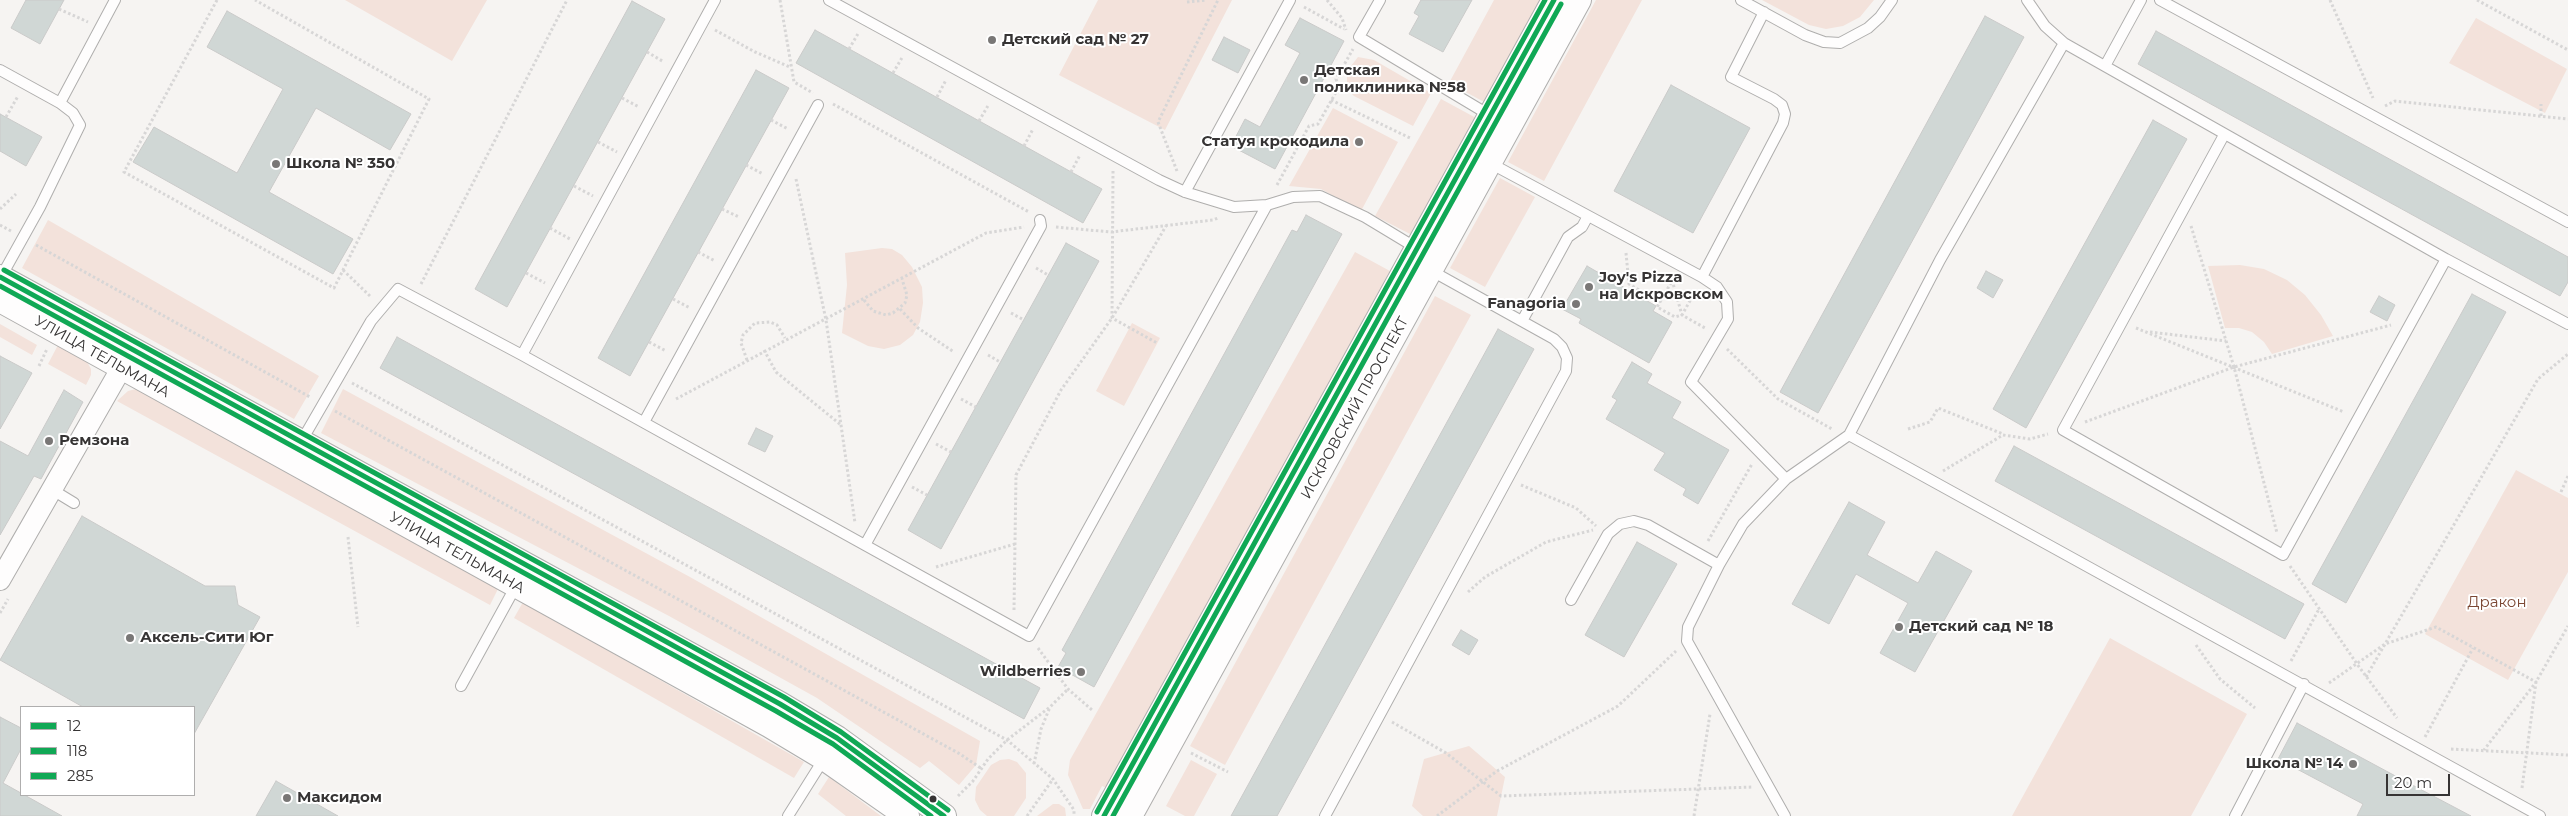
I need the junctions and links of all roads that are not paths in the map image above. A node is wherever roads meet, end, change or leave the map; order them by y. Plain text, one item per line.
1 (115, 0) edge
2 (715, 0) edge
3 (829, 0) edge
4 (1380, 0) edge
5 (1554, 0) edge
6 (1579, 0) edge
7 (1741, 0) edge
8 (1892, 0) edge
9 (2027, 0) edge
10 (2141, 0) edge
11 (2160, 0) edge
12 (1294, 2) edge
13 (2176, 4) edge
14 (1764, 12) junction
15 (2064, 43) junction
16 (2105, 66) junction
17 (0, 70) edge
18 (60, 103) junction
19 (818, 105) dead end
20 (1500, 121) junction
21 (2224, 135) junction
22 (1480, 158) junction
23 (1185, 192) junction
24 (1267, 205) junction
25 (1588, 216) junction
26 (2568, 222) edge
27 (1040, 223) road end
28 (2446, 259) junction
29 (1424, 260) junction
30 (1702, 278) junction
31 (0, 285) edge
32 (1522, 321) junction
33 (2568, 324) edge
34 (522, 355) junction
35 (127, 358) junction
36 (646, 418) junction
37 (1849, 434) junction
38 (296, 452) junction
39 (1786, 479) junction
40 (51, 490) junction
41 (74, 503) dead end
42 (862, 543) junction
43 (1719, 565) junction
44 (521, 575) junction
45 (0, 580) edge
46 (1571, 600) dead end
47 (2304, 684) junction
48 (461, 686) dead end
49 (836, 738) junction
50 (824, 758) junction
51 (788, 816) edge
52 (907, 816) edge
53 (944, 816) edge
54 (1104, 816) edge
55 (1130, 816) edge
56 (1325, 816) edge
57 (1785, 816) edge
58 (2235, 816) edge
59 (2540, 816) edge

1 - 18 lane
2 - 34 lane
3 - 23 lane
4 - 20 lane
5 - 20 street, ИСКРОВСКИЙ ПРОСПЕКТ
6 - 20 street, ИСКРОВСКИЙ ПРОСПЕКТ
7 - 14 lane
8 - 14 lane
9 - 15 lane
10 - 16 lane
11 - 13 lane
12 - 23 lane
13 - 26 lane
14 - 30 lane
15 - 16 lane
15 - 37 lane
16 - 21 lane
17 - 18 lane
18 - 31 lane
19 - 36 lane
20 - 22 street, ИСКРОВСКИЙ ПРОСПЕКТ
21 - 28 lane
21 - 28 lane
22 - 25 lane
22 - 29 street, ИСКРОВСКИЙ ПРОСПЕКТ
23 - 24 lane
24 - 29 lane
24 - 42 lane
25 - 30 lane
25 - 32 lane
27 - 42 lane
28 - 33 lane
29 - 32 lane
29 - 54 street, ИСКРОВСКИЙ ПРОСПЕКТ
29 - 55 street, ИСКРОВСКИЙ ПРОСПЕКТ
30 - 39 lane
31 - 35 street, УЛИЦА ТЕЛЬМАНА
32 - 56 lane
34 - 36 lane
34 - 38 lane
35 - 38 street, УЛИЦА ТЕЛЬМАНА
35 - 40 street
36 - 42 lane
37 - 39 lane
37 - 47 lane
38 - 44 street, УЛИЦА ТЕЛЬМАНА
39 - 43 lane
40 - 41 lane
40 - 45 street
43 - 46 lane
43 - 57 lane
44 - 48 lane
44 - 49 street, УЛИЦА ТЕЛЬМАНА
44 - 50 street, УЛИЦА ТЕЛЬМАНА
47 - 58 lane
47 - 59 lane
49 - 50 lane
49 - 53 street, УЛИЦА ТЕЛЬМАНА
50 - 51 lane
50 - 52 street, УЛИЦА ТЕЛЬМАНА

